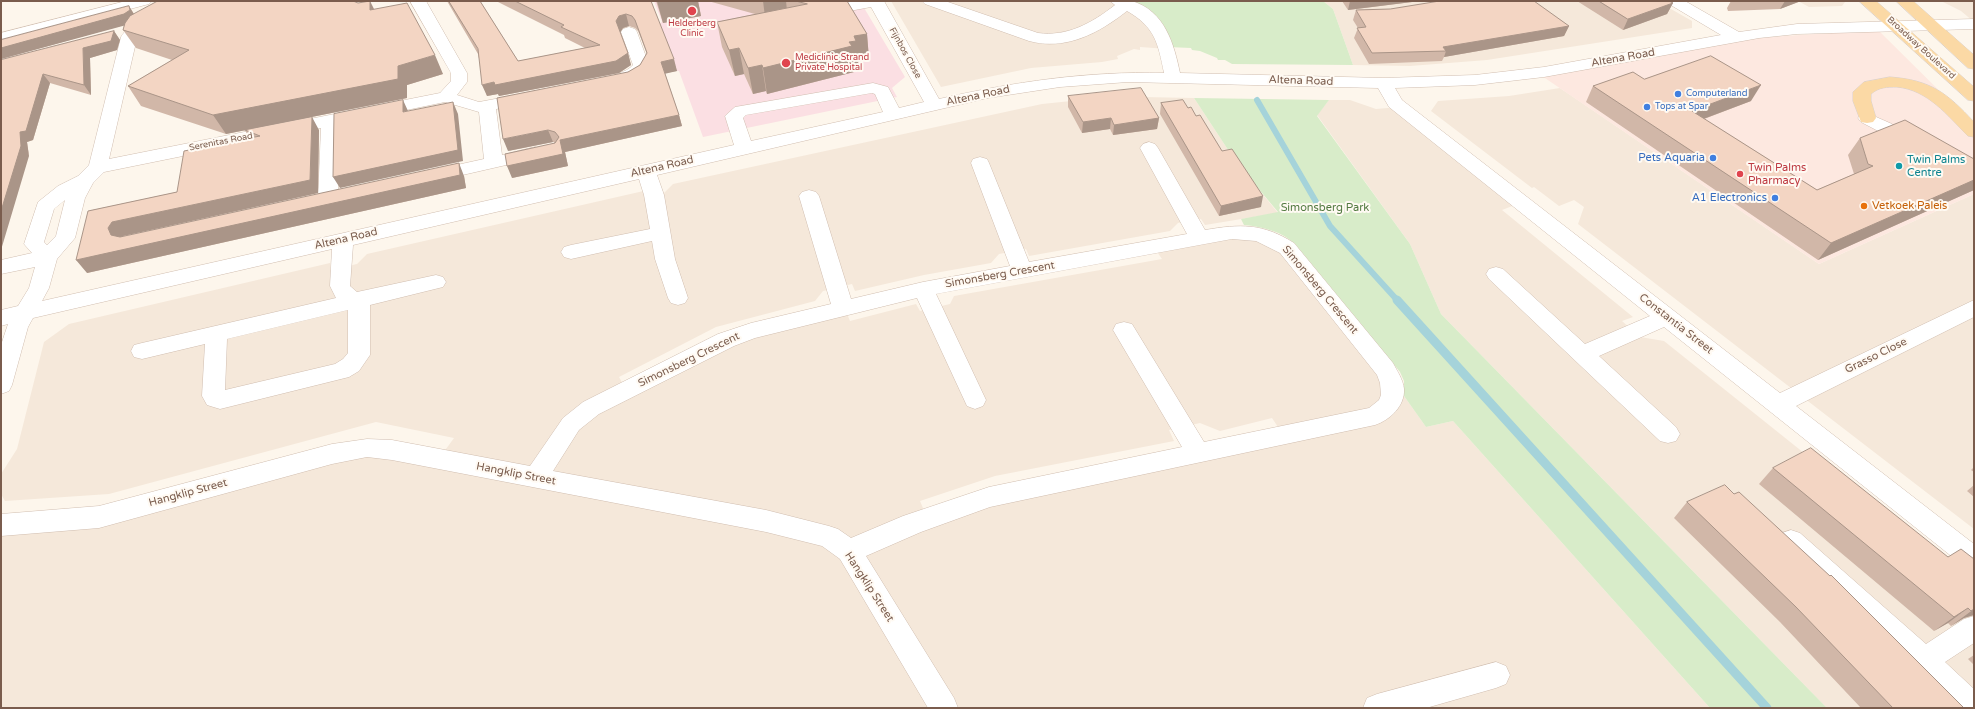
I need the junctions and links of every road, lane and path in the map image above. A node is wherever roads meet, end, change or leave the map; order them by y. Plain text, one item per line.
1 (144, 1) edge
2 (418, 1) edge
3 (876, 1) edge
4 (930, 1) edge
5 (1674, 1) edge
6 (1867, 1) edge
7 (1904, 1) edge
8 (1122, 2) edge
9 (810, 13) edge
10 (163, 14) edge
11 (1974, 24) edge
12 (1896, 26) junction
13 (1933, 26) junction
14 (136, 29) junction
15 (629, 32) dead end
16 (114, 35) edge
17 (1, 38) edge
18 (1738, 38) junction
19 (1974, 64) edge
20 (1173, 78) junction
21 (602, 83) edge
22 (1384, 83) junction
23 (541, 95) edge
24 (1974, 96) edge
25 (446, 97) junction
26 (487, 106) junction
27 (934, 106) junction
28 (893, 115) junction
29 (1867, 118) joint
30 (330, 120) junction
31 (1886, 128) edge
32 (1974, 132) edge
33 (744, 148) junction
34 (1149, 148) dead end
35 (553, 149) edge
36 (494, 162) junction
37 (980, 163) dead end
38 (646, 171) junction
39 (92, 174) junction
40 (418, 179) edge
41 (808, 196) dead end
42 (328, 199) edge
43 (660, 233) junction
44 (1200, 238) junction
45 (343, 240) junction
46 (571, 252) dead end
47 (48, 257) junction
48 (1, 267) edge
49 (1022, 271) junction
50 (1496, 274) dead end
51 (436, 282) dead end
52 (923, 289) junction
53 (678, 298) dead end
54 (359, 300) junction
55 (843, 308) junction
56 (1974, 308) edge
57 (25, 312) junction
58 (1667, 317) junction
59 (1, 318) edge
60 (1124, 330) dead end
61 (216, 334) junction
62 (142, 351) dead end
63 (1583, 354) junction
64 (1, 385) edge
65 (975, 400) dead end
66 (1778, 404) junction
67 (1668, 434) dead end
68 (1197, 452) junction
69 (536, 478) junction
70 (1772, 523) edge
71 (1, 525) edge
72 (849, 551) junction
73 (1974, 559) edge
74 (1974, 628) edge
75 (1924, 660) junction
76 (1496, 675) dead end
77 (944, 708) edge
78 (1377, 708) edge
79 (1974, 708) edge

1 - 17 street
2 - 25 street
3 - 9 street
3 - 27 street, Fijnbos Close
4 - 8 street
5 - 18 street
6 - 12 main road, Broadway Boulevard
7 - 13 main road
8 - 20 street
10 - 14 street
11 - 13 street, Altena Road
12 - 13 street, Altena Road
12 - 18 street, Altena Road
12 - 24 main road, Broadway Boulevard
13 - 19 main road
14 - 16 street
14 - 39 street
15 - 21 street
18 - 22 street, Altena Road
20 - 22 street, Altena Road
20 - 27 street, Altena Road
22 - 58 street, Constantia Street
23 - 26 street
25 - 26 street
25 - 30 street, Serenitas Road
26 - 36 street
27 - 28 street, Altena Road
28 - 33 street, Altena Road
28 - 33 street
29 - 31 street
29 - 32 main road
30 - 39 street, Serenitas Road
30 - 42 street
33 - 38 street, Altena Road
34 - 44 street
35 - 36 street
36 - 40 street
37 - 49 street
38 - 43 street
38 - 45 street, Altena Road
39 - 47 street
39 - 47 street, Serenitas Road
41 - 55 street
43 - 46 street
43 - 53 street
44 - 49 street, Simonsberg Crescent
44 - 68 street, Simonsberg Crescent
45 - 54 street
45 - 57 street, Altena Road
47 - 48 street
47 - 57 street
49 - 52 street, Simonsberg Crescent
50 - 63 street
51 - 54 street
52 - 55 street, Simonsberg Crescent
52 - 65 street
54 - 61 street
54 - 61 street
55 - 69 street, Simonsberg Crescent
56 - 66 street, Grasso Close
57 - 59 street, Altena Road
57 - 64 street
58 - 63 street
58 - 66 street, Constantia Street
60 - 68 street
61 - 62 street
63 - 67 street
66 - 73 street, Constantia Street
68 - 72 street, Simonsberg Crescent
69 - 71 street, Hangklip Street
69 - 72 street, Hangklip Street
70 - 75 street
72 - 77 street, Hangklip Street
74 - 75 street
75 - 79 street
76 - 78 street

